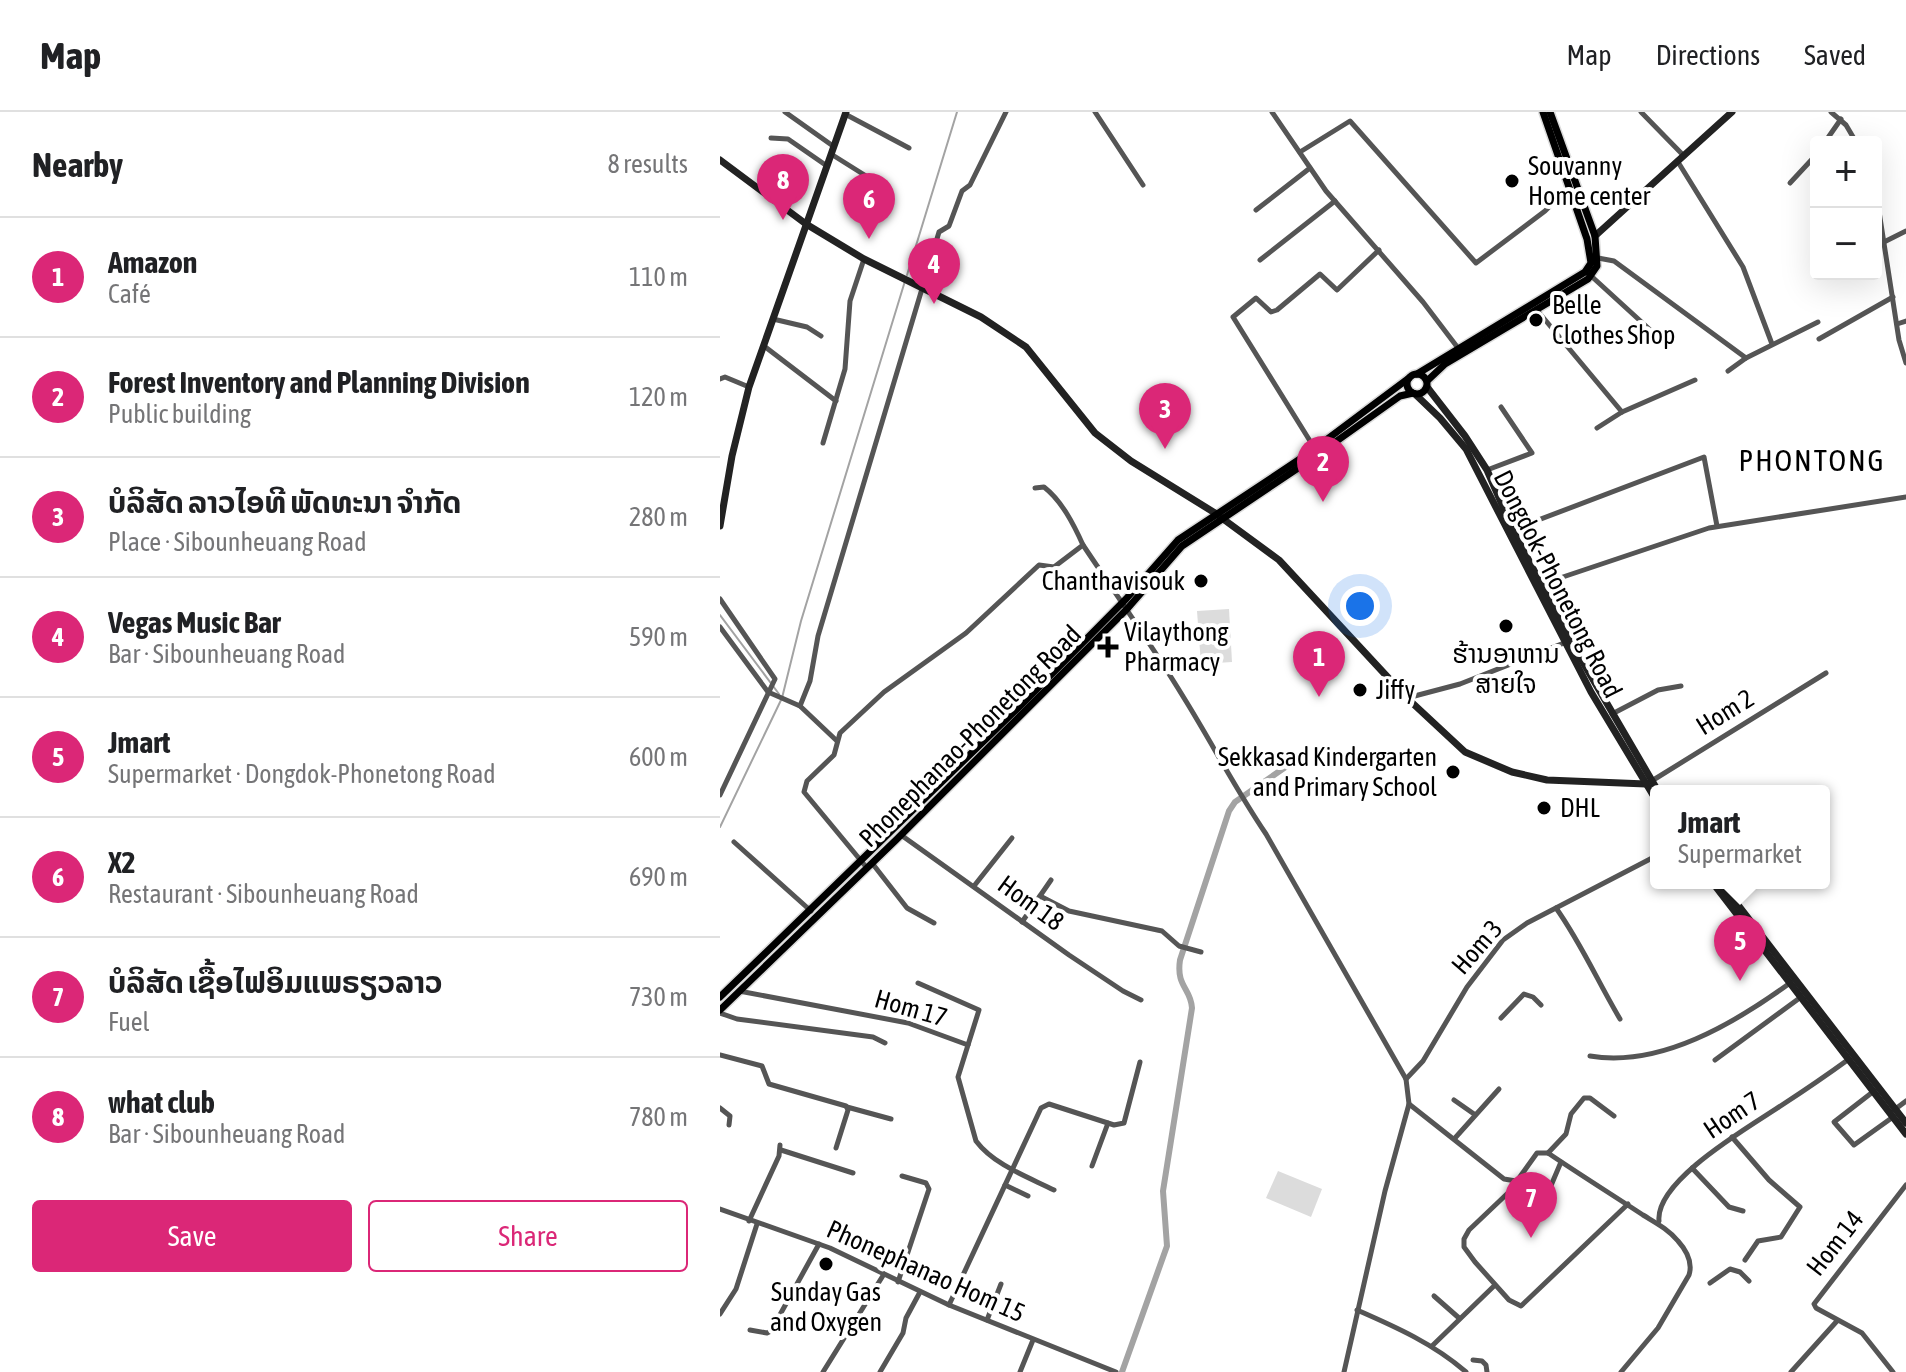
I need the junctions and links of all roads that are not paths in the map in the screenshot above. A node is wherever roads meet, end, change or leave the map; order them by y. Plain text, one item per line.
1 (785, 112) edge
2 (1006, 112) edge
3 (1095, 112) edge
4 (1272, 112) edge
5 (1543, 112) edge
6 (1550, 112) edge
7 (1641, 112) edge
8 (1732, 112) edge
9 (1831, 112) edge
10 (846, 113) edge
11 (1841, 119) junction
12 (1829, 136) edge
13 (1852, 136) edge
14 (771, 138) dead end
15 (909, 148) dead end
16 (832, 150) junction
17 (1300, 152) junction
18 (1681, 159) junction
19 (720, 160) edge
20 (1810, 161) edge
21 (827, 166) junction
22 (1310, 168) junction
23 (1790, 183) dead end
24 (1143, 185) dead end
25 (882, 186) dead end
26 (1569, 186) junction
27 (1335, 201) junction
28 (1256, 210) dead end
29 (806, 224) junction
30 (1906, 231) edge
31 (1882, 235) edge
32 (1591, 239) junction
33 (1884, 242) junction
34 (1379, 250) junction
35 (1598, 258) junction
36 (864, 259) junction
37 (1260, 260) dead end
38 (1589, 274) junction
39 (921, 287) junction
40 (1893, 297) junction
41 (1536, 309) junction
42 (773, 319) junction
43 (1906, 321) edge
44 (1818, 322) dead end
45 (1897, 324) junction
46 (821, 336) dead end
47 (1659, 338) dead end
48 (1819, 339) dead end
49 (1772, 344) junction
50 (763, 345) junction
51 (1458, 348) junction
52 (1746, 358) junction
53 (1906, 363) edge
54 (1728, 371) dead end
55 (1413, 376) junction
56 (720, 379) edge
57 (1695, 380) dead end
58 (1427, 384) junction
59 (749, 387) junction
60 (1414, 393) junction
61 (836, 401) junction
62 (1501, 407) dead end
63 (1622, 412) junction
64 (1444, 417) junction
65 (1597, 428) dead end
66 (823, 443) dead end
67 (1315, 449) junction
68 (1308, 457) junction
69 (1487, 470) junction
70 (1035, 488) dead end
71 (1906, 497) edge
72 (722, 506) edge
73 (1219, 516) junction
74 (720, 526) edge
75 (1717, 526) junction
76 (1510, 531) junction
77 (1083, 545) junction
78 (1539, 586) junction
79 (720, 599) edge
80 (1124, 606) junction
81 (720, 627) edge
82 (1564, 643) junction
83 (1826, 673) dead end
84 (1681, 686) dead end
85 (770, 692) junction
86 (1407, 698) junction
87 (798, 706) junction
88 (1612, 714) junction
89 (838, 742) junction
90 (1649, 783) junction
91 (1651, 785) edge
92 (720, 795) edge
93 (901, 835) junction
94 (1012, 838) dead end
95 (734, 842) dead end
96 (1650, 859) edge
97 (867, 864) junction
98 (1051, 880) dead end
99 (974, 886) junction
100 (1718, 889) edge
101 (1726, 889) edge
102 (1040, 896) junction
103 (1556, 908) junction
104 (809, 909) junction
105 (816, 917) junction
106 (1022, 922) junction
107 (934, 923) dead end
108 (1201, 952) dead end
109 (757, 968) junction
110 (918, 983) dead end
111 (1790, 983) junction
112 (739, 991) junction
113 (722, 992) edge
114 (1801, 997) junction
115 (1141, 1000) dead end
116 (1541, 1005) dead end
117 (720, 1012) edge
118 (1501, 1018) dead end
119 (1620, 1019) dead end
120 (885, 1043) dead end
121 (968, 1045) junction
122 (720, 1055) edge
123 (1590, 1056) dead end
124 (1849, 1059) junction
125 (1715, 1060) dead end
126 (1140, 1062) dead end
127 (1406, 1079) junction
128 (1499, 1089) dead end
129 (1875, 1091) junction
130 (1454, 1100) dead end
131 (1906, 1101) edge
132 (1409, 1104) junction
133 (847, 1107) junction
134 (720, 1108) edge
135 (1895, 1112) junction
136 (1474, 1114) junction
137 (1614, 1116) dead end
138 (891, 1119) dead end
139 (1108, 1123) junction
140 (1906, 1123) edge
141 (729, 1125) dead end
142 (1906, 1134) edge
143 (1732, 1137) junction
144 (1455, 1138) junction
145 (836, 1148) dead end
146 (1548, 1153) junction
147 (1561, 1162) junction
148 (1092, 1166) dead end
149 (1692, 1168) junction
150 (1013, 1170) junction
151 (853, 1173) dead end
152 (902, 1176) dead end
153 (1516, 1181) junction
154 (1005, 1185) junction
155 (1906, 1185) edge
156 (1054, 1190) dead end
157 (1547, 1195) dead end
158 (1028, 1196) dead end
159 (1628, 1204) junction
160 (720, 1209) edge
161 (1743, 1211) dead end
162 (749, 1221) junction
163 (1659, 1222) junction
164 (757, 1224) junction
165 (819, 1244) junction
166 (1745, 1260) dead end
167 (884, 1274) junction
168 (1749, 1281) dead end
169 (898, 1282) junction
170 (1710, 1283) dead end
171 (1001, 1284) dead end
172 (1495, 1285) junction
173 (920, 1292) junction
174 (1434, 1296) dead end
175 (949, 1305) junction
176 (1357, 1310) junction
177 (720, 1314) edge
178 (1459, 1318) junction
179 (987, 1320) junction
180 (1837, 1321) junction
181 (750, 1330) dead end
182 (1033, 1340) junction
183 (1432, 1346) junction
184 (1473, 1360) dead end
185 (1090, 1362) junction
186 (823, 1372) edge
187 (880, 1372) edge
188 (1020, 1372) edge
189 (1086, 1372) edge
190 (1116, 1372) edge
191 (1344, 1372) edge
192 (1466, 1372) edge
193 (1487, 1372) edge
194 (1621, 1372) edge
195 (1791, 1372) edge
196 (1893, 1372) edge

1 - 16 street
2 - 39 street
3 - 24 street
4 - 17 street
5 - 26 main road
6 - 32 main road
7 - 18 street
8 - 18 street
9 - 11 street
10 - 15 street
10 - 16 street
11 - 12 street
11 - 13 street
14 - 21 street
16 - 21 street
16 - 25 street
17 - 22 street
17 - 26 street
18 - 32 street
18 - 49 street
19 - 29 street
20 - 23 street
21 - 29 street
22 - 27 street
22 - 28 street
26 - 32 main road
27 - 34 street
27 - 37 street
29 - 36 street
29 - 42 street
30 - 33 street
31 - 33 street
32 - 35 main road
32 - 38 main road
33 - 40 street
34 - 51 street
34 - 67 street
35 - 38 main road
35 - 52 street
36 - 39 street
36 - 61 street
38 - 41 main road
38 - 47 street
38 - 51 main road, Phonephanao-Phonetong Road
39 - 73 street
39 - 87 street
40 - 45 street
40 - 48 street
41 - 58 main road
41 - 63 street
42 - 46 street
42 - 50 street
43 - 45 street
44 - 49 street
45 - 53 street
49 - 52 street
50 - 59 street
50 - 61 street
51 - 55 main road, Phonephanao-Phonetong Road
52 - 54 street
55 - 58 main road
55 - 60 main road
55 - 67 main road, Phonephanao-Phonetong Road
56 - 59 street
57 - 63 street
58 - 60 main road
58 - 64 street
59 - 72 street
60 - 64 street, Dongdok-Phonetong Road
60 - 68 main road, Phonephanao-Phonetong Road
61 - 66 street
62 - 69 street
63 - 65 street
64 - 69 street, Dongdok-Phonetong Road
64 - 76 street, Dongdok-Phonetong Road
67 - 68 main road, Phonephanao-Phonetong Road
68 - 73 main road, Phonephanao-Phonetong Road
69 - 76 street, Dongdok-Phonetong Road
70 - 77 street
71 - 75 street
72 - 74 street
73 - 80 main road, Phonephanao-Phonetong Road
73 - 86 street
75 - 76 street
75 - 78 street
76 - 78 street, Dongdok-Phonetong Road
77 - 80 street
77 - 89 street
78 - 82 street, Dongdok-Phonetong Road
78 - 88 street, Dongdok-Phonetong Road
79 - 85 street
80 - 93 main road, Phonephanao-Phonetong Road
80 - 97 main road, Phonephanao-Phonetong Road
80 - 127 street
81 - 85 street
82 - 86 street
82 - 90 street, Dongdok-Phonetong Road
83 - 90 street, Hom 2
84 - 88 street
85 - 87 street
85 - 92 street
86 - 90 street
87 - 89 street
88 - 90 street, Dongdok-Phonetong Road
89 - 97 street
90 - 91 street, Dongdok-Phonetong Road
93 - 97 main road, Phonephanao-Phonetong Road
93 - 99 street, Hom 18
94 - 99 street
95 - 104 street
96 - 103 street, Hom 3
97 - 104 main road, Phonephanao-Phonetong Road
97 - 105 main road, Phonephanao-Phonetong Road
97 - 107 street
98 - 102 street
99 - 106 street, Hom 18
100 - 111 street
101 - 135 street
102 - 106 street
102 - 108 street
103 - 119 street
103 - 127 street, Hom 3
104 - 105 street
104 - 109 main road, Phonephanao-Phonetong Road
105 - 109 main road, Phonephanao-Phonetong Road
106 - 115 street, Hom 18
109 - 112 main road, Phonephanao-Phonetong Road
109 - 113 main road, Phonephanao-Phonetong Road
110 - 121 street, Hom 17
111 - 114 street
111 - 123 street
112 - 117 main road, Phonephanao-Phonetong Road
112 - 121 street, Hom 17
114 - 124 street
114 - 125 street
116 - 118 street
117 - 120 street
121 - 150 street
122 - 133 street
124 - 129 street
124 - 143 street, Hom 7
126 - 139 street
127 - 132 street
128 - 136 street
129 - 135 street
129 - 135 street
130 - 136 street
131 - 135 street
132 - 144 street
132 - 176 street
133 - 138 street
133 - 145 street
134 - 141 street
135 - 140 street
135 - 142 street
136 - 144 street
137 - 146 street
139 - 148 street
139 - 150 street
143 - 149 street, Hom 7
143 - 166 street
144 - 153 street
146 - 147 street
146 - 153 street
147 - 157 street
147 - 159 street
149 - 161 street
149 - 163 street, Hom 7
150 - 154 street
150 - 156 street
151 - 162 street
152 - 169 street
153 - 172 street
154 - 158 street
154 - 175 street
155 - 180 street, Hom 14
159 - 163 street
159 - 172 street
160 - 162 street, Phonephanao Hom 15
162 - 164 street, Phonephanao Hom 15
163 - 194 street
164 - 165 street, Phonephanao Hom 15
164 - 177 street
165 - 167 street, Phonephanao Hom 15
165 - 181 street
167 - 169 street, Phonephanao Hom 15
167 - 186 street
168 - 170 street
169 - 173 street, Phonephanao Hom 15
171 - 179 street
172 - 178 street
173 - 175 street, Phonephanao Hom 15
173 - 187 street
174 - 178 street
175 - 179 street, Phonephanao Hom 15
176 - 183 street
176 - 191 street
178 - 183 street
179 - 182 street, Phonephanao Hom 15
180 - 195 street
180 - 196 street
182 - 185 street, Phonephanao Hom 15
182 - 188 street
183 - 192 street
184 - 193 street
185 - 189 street
185 - 190 street, Phonephanao Hom 15

